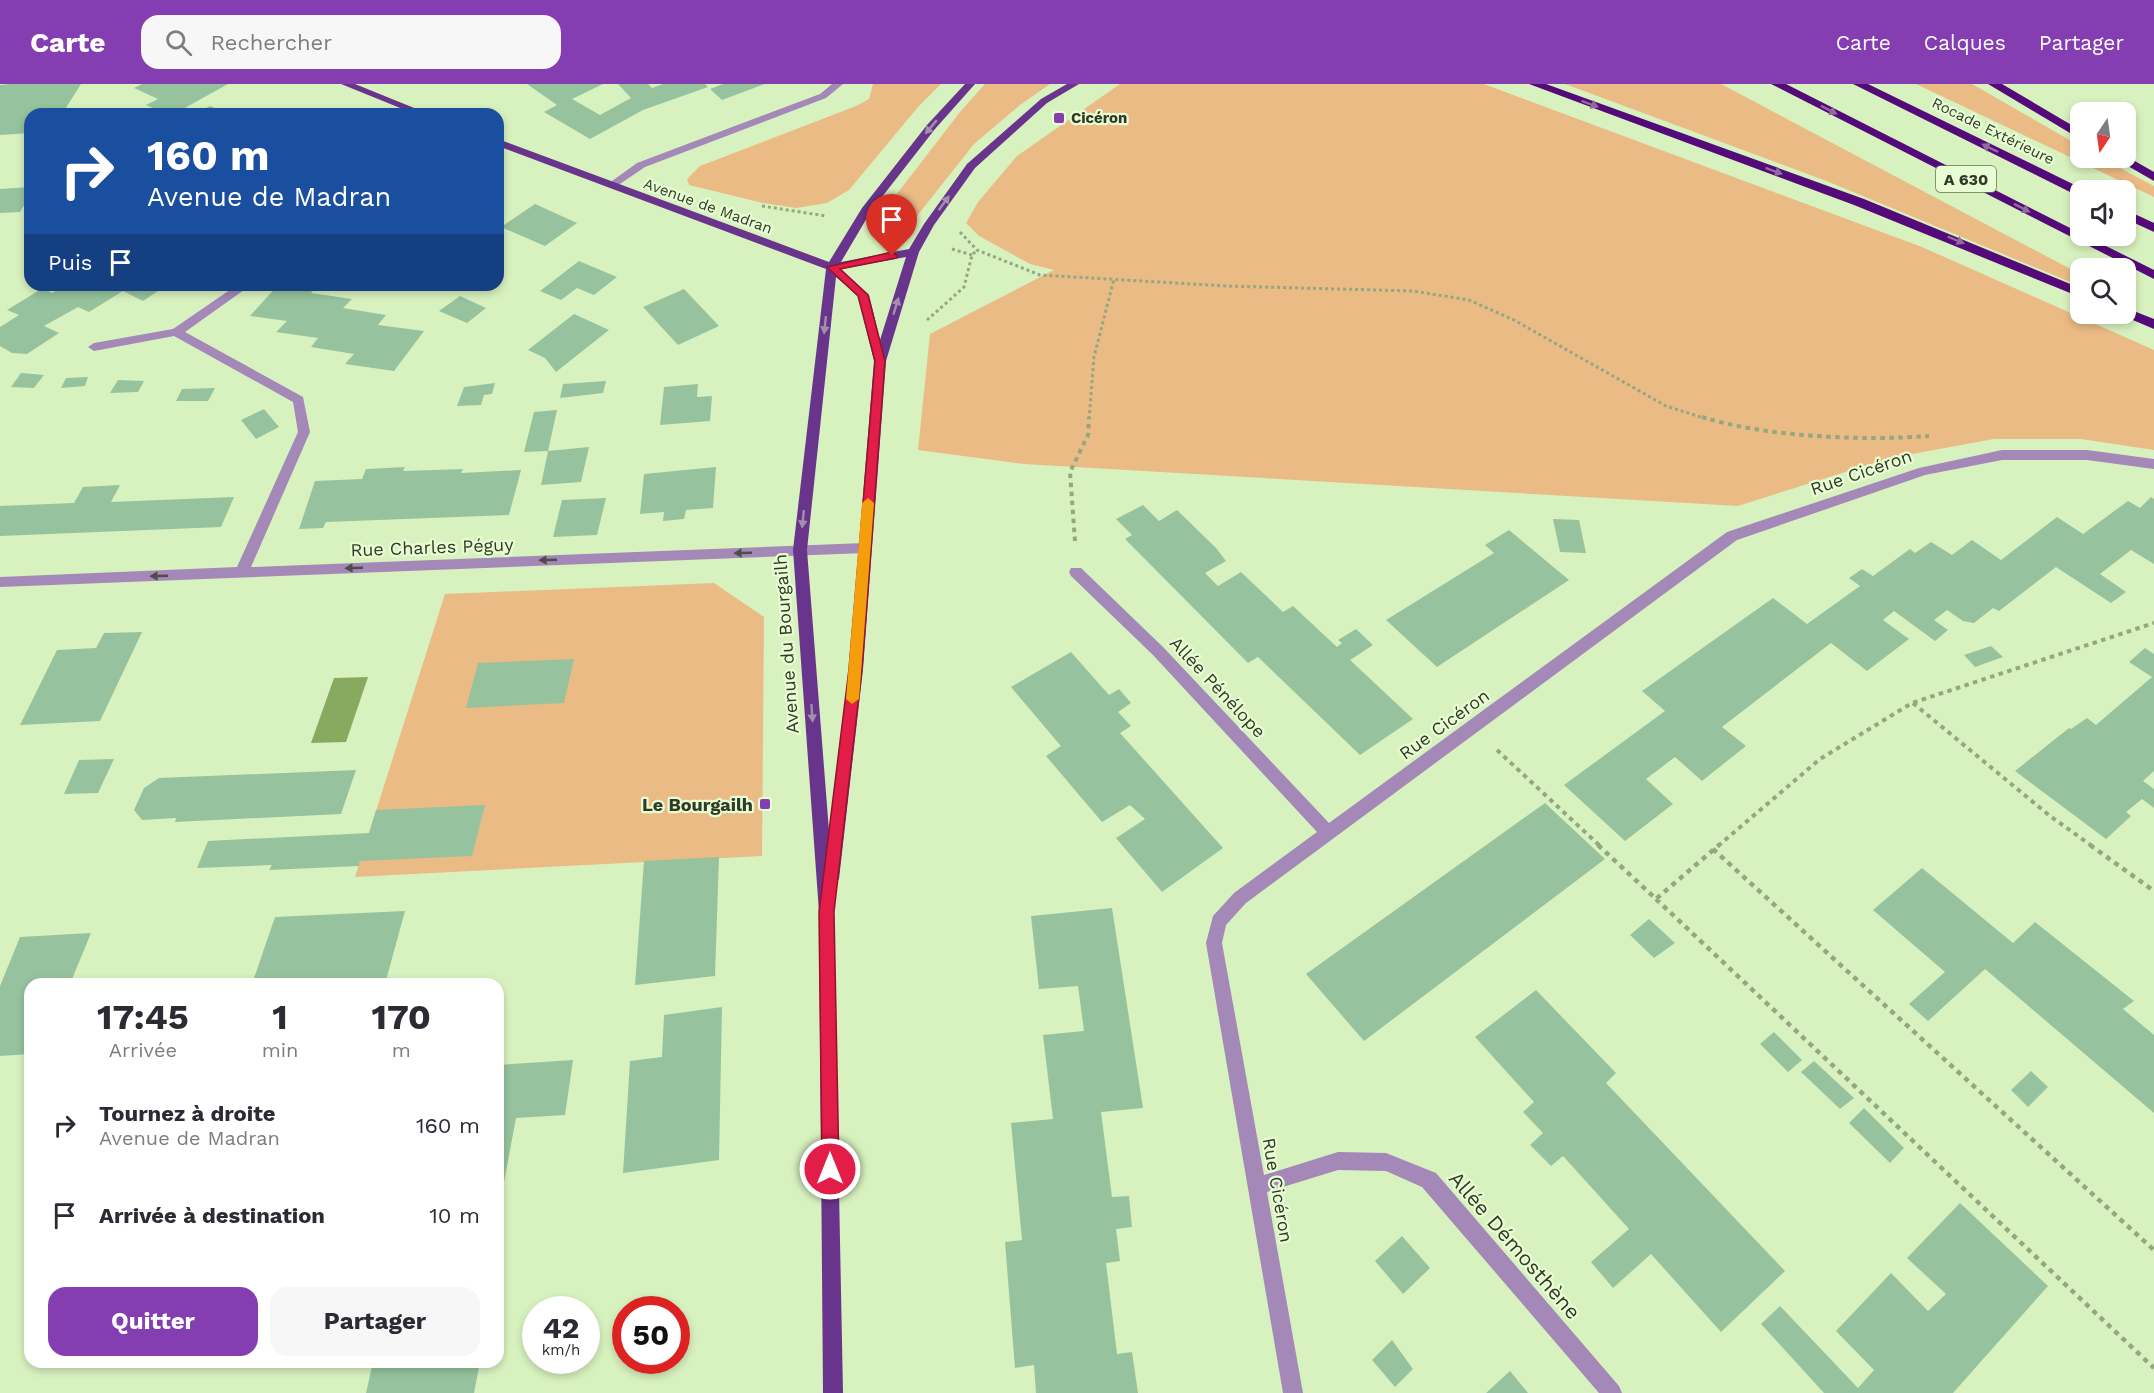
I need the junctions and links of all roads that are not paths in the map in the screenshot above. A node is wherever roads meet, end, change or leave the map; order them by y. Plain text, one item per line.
1 (346, 84) edge
2 (838, 84) edge
3 (970, 84) edge
4 (1074, 84) edge
5 (1535, 84) edge
6 (1777, 84) edge
7 (1859, 84) edge
8 (1994, 84) edge
9 (408, 108) edge
10 (2070, 129) edge
11 (504, 144) edge
12 (2136, 167) edge
13 (2154, 177) edge
14 (610, 186) junction
15 (2070, 187) edge
16 (2136, 219) edge
17 (2154, 228) edge
18 (913, 252) junction
19 (832, 267) junction
20 (2154, 275) edge
21 (2070, 289) edge
22 (236, 291) edge
23 (2136, 316) edge
24 (2154, 324) edge
25 (176, 332) junction
26 (94, 347) dead end
27 (880, 361) junction
28 (2154, 464) edge
29 (865, 548) junction
30 (800, 550) junction
31 (242, 572) junction
32 (1076, 572) road end
33 (0, 582) edge
34 (1328, 833) junction
35 (827, 912) junction
36 (1258, 1186) junction
37 (833, 1393) edge
38 (1293, 1393) edge
39 (1612, 1393) edge

1 - 9 main road
2 - 14 street
3 -> 19 main road, Avenue du Bourgailh
18 -> 4 main road, Avenue du Bourgailh
5 -> 21 highway
6 -> 20 highway, A 630
15 -> 7 highway, Rocade Extérieure / A 630
8 - 10 highway
11 - 14 main road, Avenue de Madran
12 - 13 highway
14 - 19 main road, Avenue de Madran
16 - 17 highway
18 - 19 main road
27 -> 18 main road, Avenue du Bourgailh
19 - 27 main road, Avenue du Bourgailh
19 -> 30 main road, Avenue du Bourgailh
22 - 25 street
23 - 24 highway
25 - 26 street
25 - 31 street
27 - 29 main road, Avenue du Bourgailh
28 - 34 street, Rue Cicéron
29 - 30 street, Rue Charles Péguy
29 - 35 main road, Avenue du Bourgailh
30 -> 31 street, Rue Charles Péguy
30 -> 35 main road, Avenue du Bourgailh
31 -> 33 street, Rue Charles Péguy
32 - 34 street, Allée Pénélope
34 - 36 street, Rue Cicéron
35 - 37 main road, Avenue du Bourgailh
36 - 38 street, Rue Cicéron
36 - 39 street, Allée Démosthène

